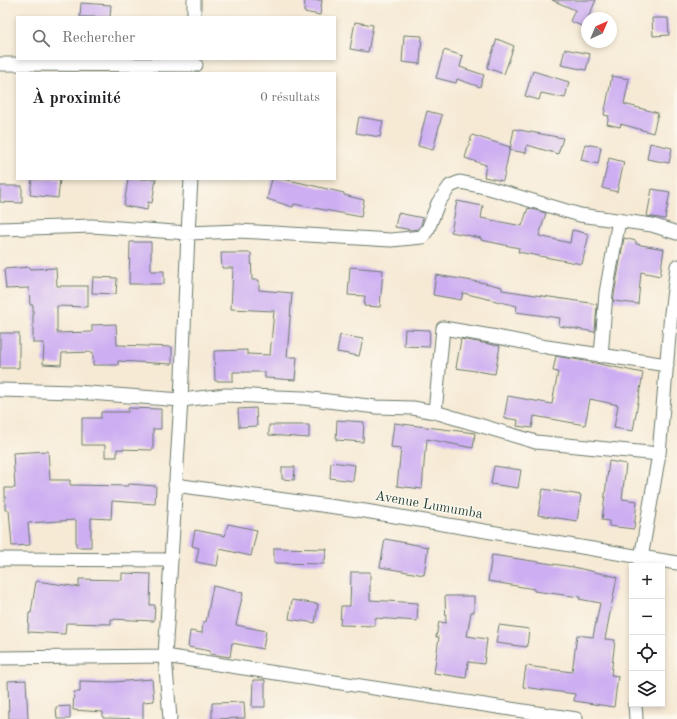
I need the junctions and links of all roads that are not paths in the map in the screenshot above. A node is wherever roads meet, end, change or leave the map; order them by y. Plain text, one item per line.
1 (194, 0) edge
2 (194, 16) edge
3 (0, 64) edge
4 (195, 66) edge
5 (191, 180) edge
6 (619, 220) junction
7 (0, 229) edge
8 (188, 233) junction
9 (677, 233) edge
10 (677, 266) edge
11 (601, 356) junction
12 (667, 364) junction
13 (0, 390) edge
14 (181, 400) junction
15 (435, 412) junction
16 (659, 454) junction
17 (175, 485) junction
18 (0, 559) edge
19 (171, 560) junction
20 (640, 562) edge
21 (677, 563) edge
22 (166, 656) junction
23 (0, 658) edge
24 (635, 707) edge
25 (170, 719) edge
26 (576, 719) edge
27 (636, 719) edge

1 - 2 street
3 - 4 street
5 - 8 street
6 - 8 street
6 - 9 street
6 - 11 street
7 - 8 street
8 - 14 street
10 - 12 street
11 - 12 street
11 - 15 street
12 - 16 street
13 - 14 street
14 - 15 street
14 - 17 street
15 - 16 street
16 - 20 street
17 - 19 street
17 - 20 street, Avenue Lumumba
18 - 19 street
19 - 22 street
20 - 21 street, Avenue Lumumba
22 - 23 street
22 - 25 street
22 - 26 street
24 - 27 street

